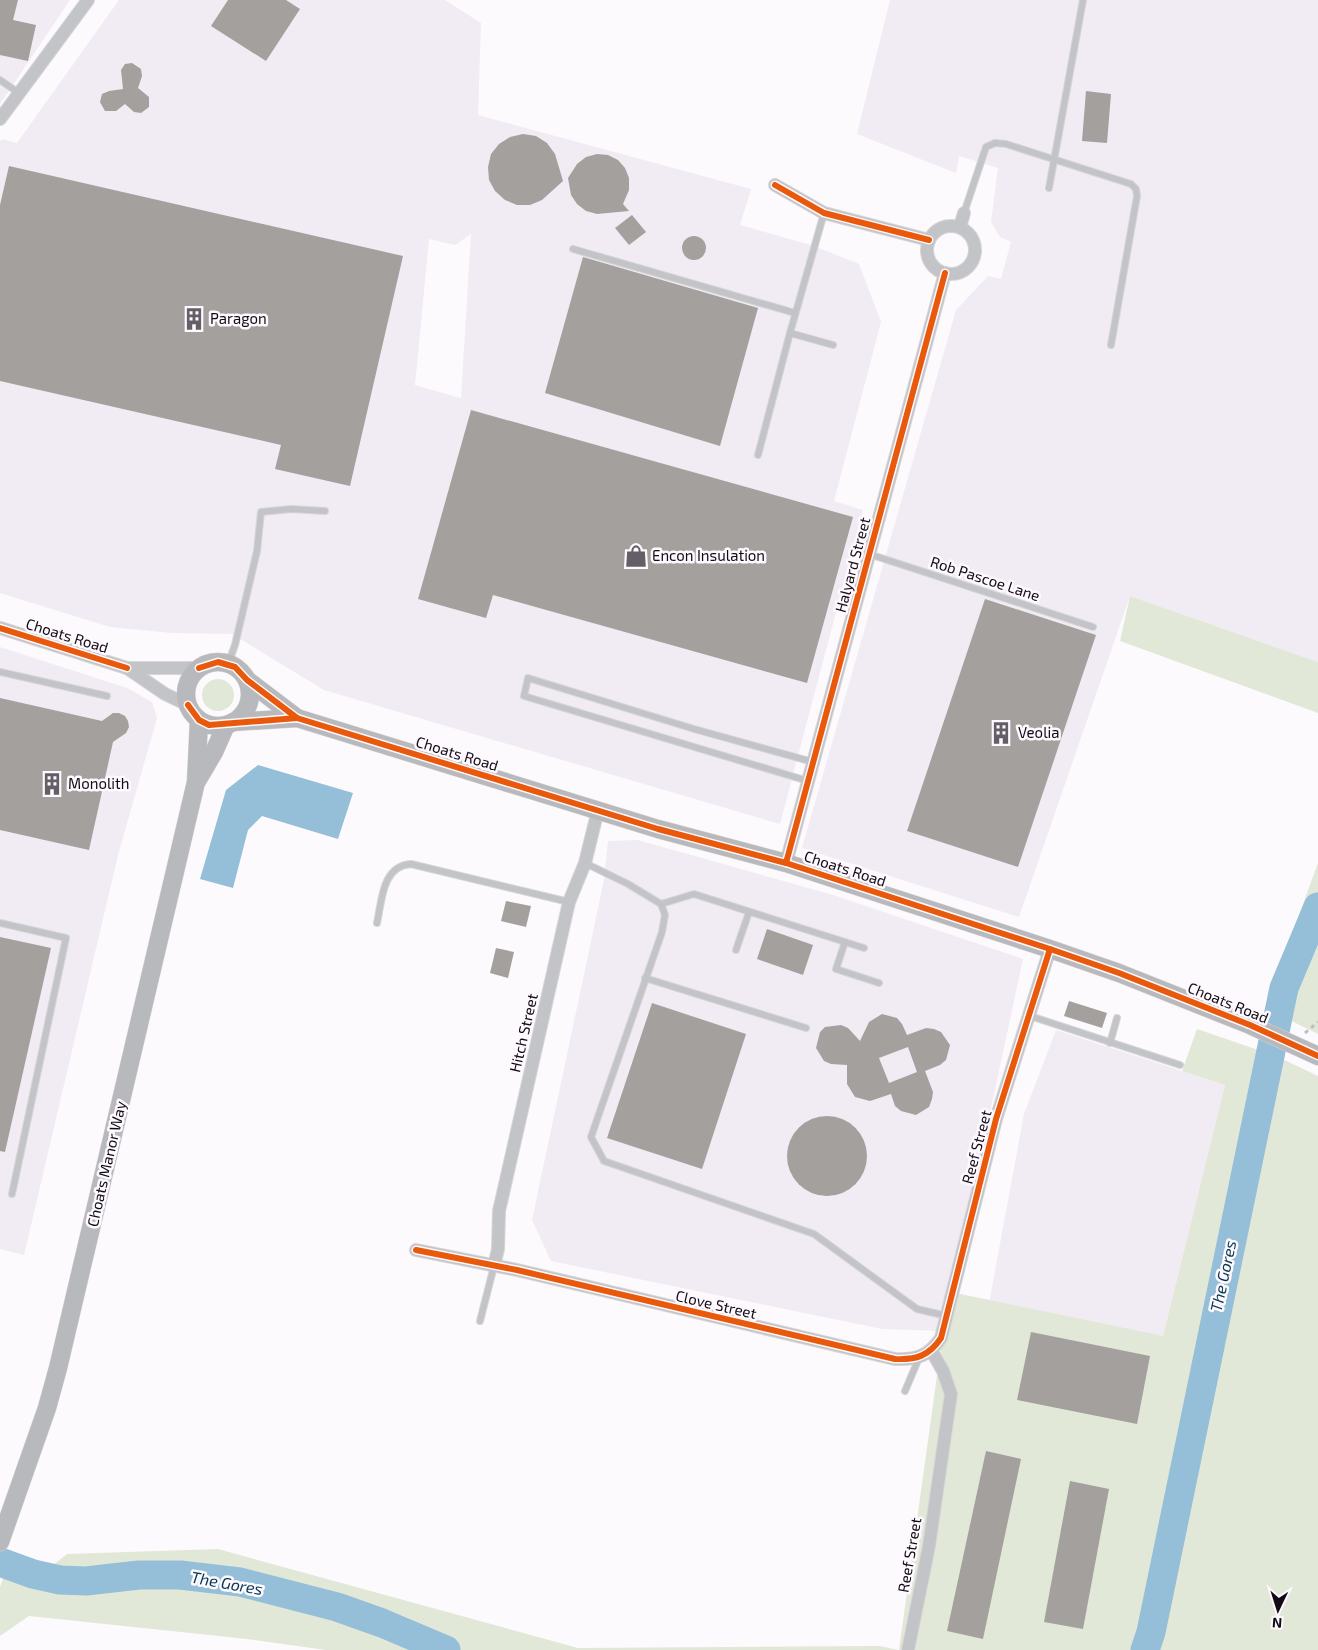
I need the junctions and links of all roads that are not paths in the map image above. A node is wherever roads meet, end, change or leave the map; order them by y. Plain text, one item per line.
1 (88, 0) edge
2 (1083, 0) edge
3 (0, 80) edge
4 (19, 93) junction
5 (0, 119) edge
6 (1054, 160) junction
7 (775, 185) dead end
8 (1049, 188) dead end
9 (824, 213) junction
10 (964, 214) joint
11 (960, 227) junction
12 (929, 240) junction
13 (572, 249) dead end
14 (945, 273) junction
15 (795, 313) junction
16 (790, 333) junction
17 (833, 344) dead end
18 (1111, 345) dead end
19 (758, 455) dead end
20 (324, 512) dead end
21 (868, 554) junction
22 (0, 628) edge
23 (1093, 628) dead end
24 (228, 664) junction
25 (127, 668) junction
26 (199, 668) junction
27 (0, 672) edge
28 (247, 680) junction
29 (108, 696) dead end
30 (188, 705) junction
31 (297, 718) junction
32 (199, 720) junction
33 (229, 724) junction
34 (813, 762) junction
35 (808, 780) junction
36 (196, 782) junction
37 (598, 810) junction
38 (585, 863) junction
39 (786, 863) junction
40 (569, 902) junction
41 (661, 904) junction
42 (749, 912) junction
43 (0, 923) edge
44 (378, 923) dead end
45 (845, 942) junction
46 (864, 948) dead end
47 (1050, 949) junction
48 (736, 950) dead end
49 (645, 978) junction
50 (878, 983) dead end
51 (1030, 1016) junction
52 (1117, 1018) dead end
53 (806, 1028) dead end
54 (1110, 1043) junction
55 (1318, 1056) edge
56 (1180, 1065) dead end
57 (12, 1194) dead end
58 (416, 1250) dead end
59 (494, 1266) junction
60 (948, 1316) junction
61 (480, 1322) dead end
62 (931, 1350) junction
63 (919, 1358) junction
64 (904, 1391) dead end
65 (0, 1542) edge
66 (908, 1650) edge

1 - 4 street
2 - 6 lane
3 - 4 lane
4 - 5 street
6 - 8 lane
6 - 10 lane
6 - 18 lane
7 - 9 street
9 - 12 street
9 - 15 lane
10 - 11 street
11 - 12 street
11 - 14 street
12 - 14 street
13 - 15 lane
14 - 21 street, Halyard Street
15 - 16 lane
16 - 17 lane
16 - 19 lane
20 - 24 lane
21 - 23 lane, Rob Pascoe Lane
21 - 34 street, Halyard Street
22 - 25 street, Choats Road
24 - 26 street
24 - 28 street
25 - 26 street, Choats Road
25 - 30 street, Choats Road
26 - 30 street
27 - 29 lane
28 - 31 street, Choats Road
28 - 33 street
30 - 32 street
31 - 33 street, Choats Road
31 - 37 street, Choats Road
32 - 33 street
32 - 36 street, Choats Manor Way
33 - 36 street, Choats Manor Way
34 - 35 street, Halyard Street
34 - 35 lane
35 - 39 street, Halyard Street
36 - 65 street, Choats Manor Way
37 - 38 street, Hitch Street
37 - 39 street, Choats Road
38 - 40 street, Hitch Street
38 - 41 lane
39 - 47 street, Choats Road
40 - 44 lane
40 - 59 street, Hitch Street
41 - 42 lane
41 - 49 lane
42 - 45 lane
42 - 48 lane
43 - 57 lane
45 - 46 lane
45 - 50 lane
47 - 51 street, Reef Street
47 - 55 street, Choats Road
49 - 53 lane
49 - 60 lane
51 - 54 lane
51 - 60 street, Reef Street
52 - 54 lane
54 - 56 lane
58 - 59 street, Clove Street
59 - 61 lane
59 - 63 street, Clove Street
60 - 62 street, Reef Street
62 - 63 street
62 - 66 street, Reef Street
63 - 64 lane

